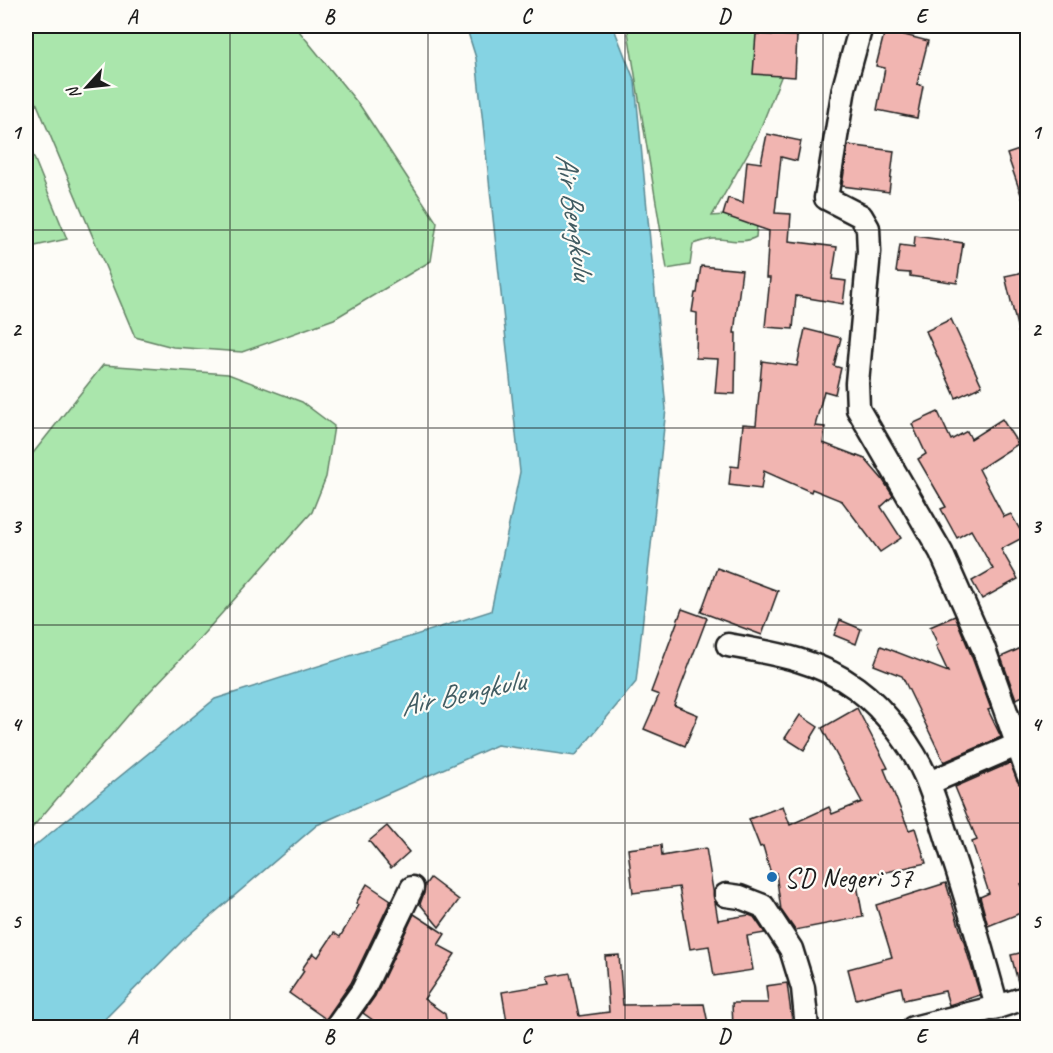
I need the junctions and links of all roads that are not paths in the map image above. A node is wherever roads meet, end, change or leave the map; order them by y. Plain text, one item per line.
1 (861, 26) edge
2 (728, 645) dead end
3 (1022, 742) edge
4 (1028, 774) edge
5 (929, 783) junction
6 (412, 888) dead end
7 (726, 896) dead end
8 (1028, 997) edge
9 (997, 1007) junction
10 (336, 1028) edge
11 (807, 1028) edge
12 (913, 1028) edge

1 - 3 street
2 - 5 street
3 - 4 street
3 - 5 street
5 - 9 street
6 - 10 street
7 - 11 street
8 - 9 street
9 - 12 street

